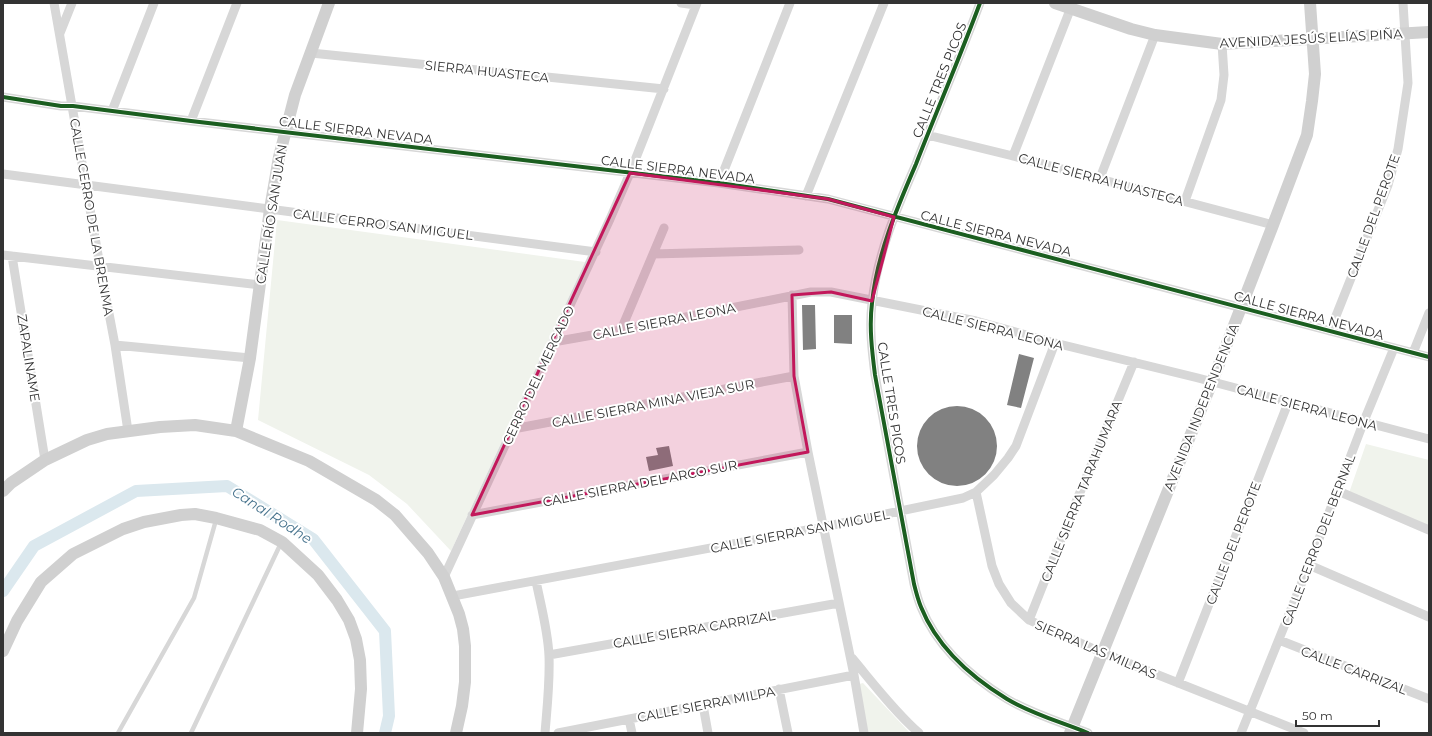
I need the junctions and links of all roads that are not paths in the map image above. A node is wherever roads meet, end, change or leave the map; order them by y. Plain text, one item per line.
1 (54, 3) edge
2 (72, 3) edge
3 (154, 3) edge
4 (237, 3) edge
5 (329, 3) edge
6 (681, 3) edge
7 (790, 3) edge
8 (884, 3) edge
9 (980, 3) edge
10 (1055, 3) edge
11 (1310, 3) edge
12 (1403, 3) edge
13 (696, 4) edge
14 (1070, 10) junction
15 (1429, 32) edge
16 (1406, 33) junction
17 (60, 34) junction
18 (1155, 35) junction
19 (1313, 39) junction
20 (1222, 44) junction
21 (310, 53) junction
22 (664, 89) junction
23 (3, 98) edge
24 (73, 106) junction
25 (112, 111) junction
26 (191, 121) junction
27 (286, 132) junction
28 (927, 135) junction
29 (1013, 156) junction
30 (630, 173) junction
31 (3, 174) edge
32 (1100, 178) junction
33 (719, 183) junction
34 (86, 185) junction
35 (806, 196) junction
36 (1185, 201) junction
37 (270, 209) junction
38 (894, 217) junction
39 (1273, 225) junction
40 (664, 228) dead end
41 (799, 250) dead end
42 (596, 252) junction
43 (653, 254) junction
44 (7, 255) edge
45 (100, 266) junction
46 (260, 285) junction
47 (792, 295) junction
48 (872, 301) junction
49 (1241, 307) junction
50 (1429, 313) edge
51 (621, 330) junction
52 (1330, 331) junction
53 (553, 342) junction
54 (1055, 342) junction
55 (115, 345) junction
56 (1394, 348) junction
57 (1413, 353) junction
58 (1429, 356) edge
59 (250, 358) junction
60 (1134, 362) junction
61 (794, 376) junction
62 (1212, 382) junction
63 (1288, 403) junction
64 (1364, 421) junction
65 (513, 429) junction
66 (128, 431) junction
67 (236, 431) junction
68 (1429, 439) edge
69 (808, 452) junction
70 (45, 460) junction
71 (3, 491) edge
72 (1338, 491) junction
73 (976, 492) junction
74 (900, 511) junction
75 (472, 515) junction
76 (216, 518) junction
77 (824, 527) junction
78 (1429, 530) edge
79 (282, 542) junction
80 (1309, 565) junction
81 (444, 576) junction
82 (536, 581) junction
83 (453, 596) junction
84 (839, 603) junction
85 (1429, 618) edge
86 (1030, 620) junction
87 (1279, 640) junction
88 (3, 651) edge
89 (1103, 653) junction
90 (549, 655) junction
91 (850, 655) junction
92 (854, 675) junction
93 (1178, 683) junction
94 (779, 690) junction
95 (1429, 699) edge
96 (703, 705) junction
97 (1250, 712) junction
98 (629, 719) junction
99 (1071, 730) edge
100 (118, 733) edge
101 (191, 733) edge
102 (357, 733) edge
103 (456, 733) edge
104 (545, 733) edge
105 (558, 733) edge
106 (632, 733) edge
107 (708, 733) edge
108 (788, 733) edge
109 (864, 733) edge
110 (918, 733) edge
111 (1088, 733) edge
112 (1242, 733) edge
113 (1304, 733) edge

1 - 17 street, CALLE CERRO DE LA BRENMA
2 - 17 street
3 - 25 street
4 - 26 street
5 - 21 street, CALLE RÍO SAN JUAN
6 - 13 street
7 - 33 street
8 - 35 street
9 - 28 street, CALLE TRES PICOS
10 - 14 street, AVENIDA JESÚS ELÍAS PIÑA
11 - 19 street, AVENIDA INDEPENDENCIA
12 - 16 street, CALLE DEL PEROTE
13 - 22 street, CERRO DEL MERCADO
14 - 18 street, AVENIDA JESÚS ELÍAS PIÑA
14 - 29 street
15 - 16 street, AVENIDA JESÚS ELÍAS PIÑA
16 - 19 street, AVENIDA JESÚS ELÍAS PIÑA
16 - 52 street, CALLE DEL PEROTE
17 - 24 street, CALLE CERRO DE LA BRENMA
18 - 20 street, AVENIDA JESÚS ELÍAS PIÑA
18 - 32 street
19 - 20 street, AVENIDA JESÚS ELÍAS PIÑA
19 - 39 street, AVENIDA INDEPENDENCIA
20 - 36 street
21 - 22 street, SIERRA HUASTECA
21 - 27 street, CALLE RÍO SAN JUAN
22 - 30 street, CERRO DEL MERCADO
23 - 24 street, CALLE SIERRA NEVADA
24 - 25 street, CALLE SIERRA NEVADA
24 - 34 street, CALLE CERRO DE LA BRENMA
25 - 26 street, CALLE SIERRA NEVADA
26 - 27 street, CALLE SIERRA NEVADA
27 - 30 street, CALLE SIERRA NEVADA
27 - 37 street, CALLE RÍO SAN JUAN
28 - 29 street, CALLE SIERRA HUASTECA
28 - 38 street, CALLE TRES PICOS
29 - 32 street, CALLE SIERRA HUASTECA
30 - 33 street, CALLE SIERRA NEVADA
30 - 42 street, CERRO DEL MERCADO
31 - 34 street, CALLE CERRO SAN MIGUEL
32 - 36 street, CALLE SIERRA HUASTECA
33 - 35 street, CALLE SIERRA NEVADA
34 - 37 street, CALLE CERRO SAN MIGUEL
34 - 45 street, CALLE CERRO DE LA BRENMA
35 - 38 street, CALLE SIERRA NEVADA
36 - 39 street, CALLE SIERRA HUASTECA
37 - 42 street, CALLE CERRO SAN MIGUEL
37 - 46 street, CALLE RÍO SAN JUAN
38 - 48 street, CALLE TRES PICOS
38 - 49 street, CALLE SIERRA NEVADA
39 - 49 street, AVENIDA INDEPENDENCIA
40 - 43 street
41 - 43 street
42 - 53 street, CERRO DEL MERCADO
43 - 51 street
44 - 45 street
44 - 70 street, ZAPALINAME
45 - 46 street
45 - 55 street, CALLE CERRO DE LA BRENMA
46 - 59 street, CALLE RÍO SAN JUAN
47 - 48 street, CALLE SIERRA LEONA
47 - 51 street, CALLE SIERRA LEONA
47 - 61 street
48 - 54 street, CALLE SIERRA LEONA
48 - 74 street, CALLE TRES PICOS
49 - 52 street, CALLE SIERRA NEVADA
49 - 62 street, AVENIDA INDEPENDENCIA
50 - 57 street
51 - 53 street, CALLE SIERRA LEONA
52 - 56 street, CALLE SIERRA NEVADA
53 - 65 street, CERRO DEL MERCADO
54 - 60 street, CALLE SIERRA LEONA
54 - 73 street, CALLE SIERRA SAN MIGUEL
55 - 59 street
55 - 66 street, CALLE CERRO DE LA BRENMA
56 - 57 street, CALLE SIERRA NEVADA
56 - 64 street, CALLE CERRO DEL BERNAL
57 - 58 street, CALLE SIERRA NEVADA
59 - 67 street, CALLE RÍO SAN JUAN
60 - 62 street, CALLE SIERRA LEONA
60 - 86 street, CALLE SIERRA TARAHUMARA
61 - 65 street, CALLE SIERRA MINA VIEJA SUR
61 - 69 street
62 - 63 street, CALLE SIERRA LEONA
62 - 89 street, AVENIDA INDEPENDENCIA
63 - 64 street, CALLE SIERRA LEONA
63 - 93 street, CALLE DEL PEROTE
64 - 68 street, CALLE SIERRA LEONA
64 - 72 street, CALLE CERRO DEL BERNAL
65 - 75 street, CERRO DEL MERCADO
66 - 67 street
66 - 70 street
67 - 81 street
69 - 75 street, CALLE SIERRA DEL ARCO SUR
69 - 77 street
70 - 71 street
72 - 78 street
72 - 80 street, CALLE CERRO DEL BERNAL
73 - 74 street, CALLE SIERRA SAN MIGUEL
73 - 86 street, SIERRA LAS MILPAS
74 - 77 street, CALLE SIERRA SAN MIGUEL
74 - 99 street, CALLE TRES PICOS
75 - 81 street, CERRO DEL MERCADO
76 - 79 street
76 - 88 street
76 - 100 lane
77 - 82 street, CALLE SIERRA SAN MIGUEL
77 - 84 street
79 - 101 lane
79 - 102 street
80 - 85 street
80 - 87 street, CALLE CERRO DEL BERNAL
81 - 83 street
82 - 83 street, CALLE SIERRA SAN MIGUEL
82 - 90 street
83 - 103 street
84 - 90 street, CALLE SIERRA CARRIZAL
84 - 91 street
86 - 89 street, SIERRA LAS MILPAS
87 - 95 street, CALLE CARRIZAL
87 - 97 street, CALLE CERRO DEL BERNAL
89 - 93 street, SIERRA LAS MILPAS
89 - 99 street, AVENIDA INDEPENDENCIA
90 - 104 street
91 - 92 street
91 - 110 street
92 - 94 street, CALLE SIERRA MILPA
92 - 109 street
93 - 97 street, SIERRA LAS MILPAS
94 - 96 street, CALLE SIERRA MILPA
94 - 108 street
96 - 98 street, CALLE SIERRA MILPA
96 - 107 street
97 - 112 street, CALLE CERRO DEL BERNAL
97 - 113 street, SIERRA LAS MILPAS
98 - 105 street, CALLE SIERRA MILPA
98 - 106 street
99 - 111 street, CALLE TRES PICOS

